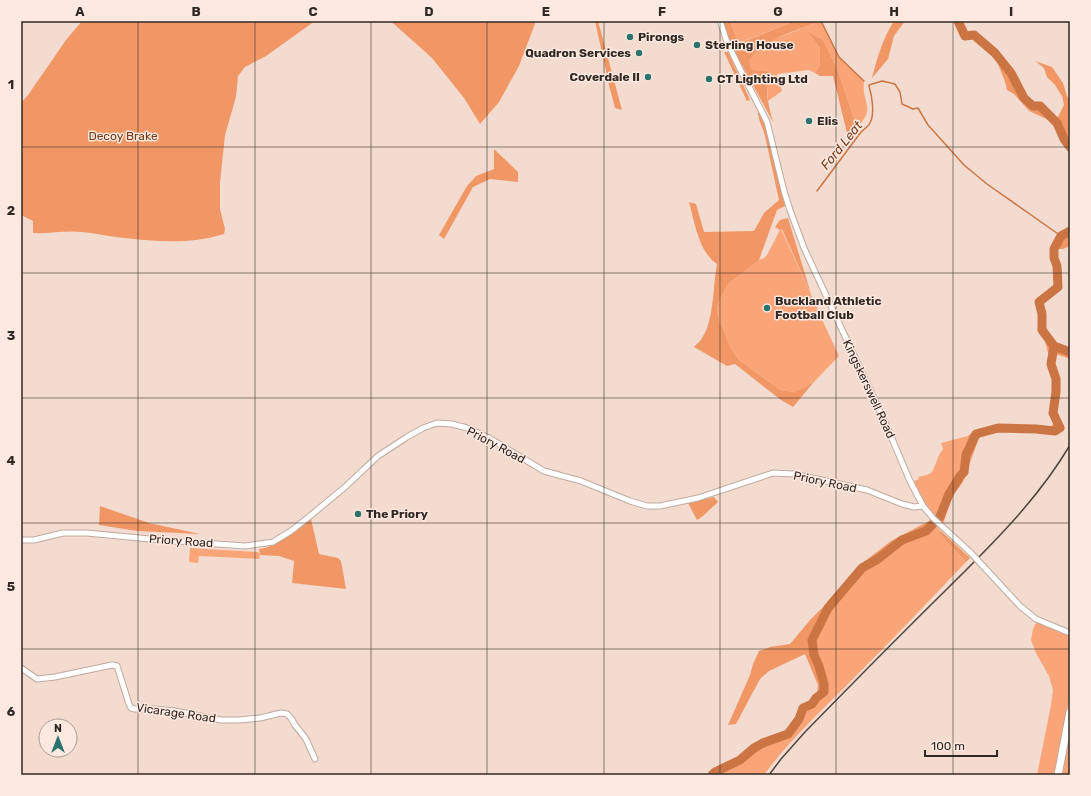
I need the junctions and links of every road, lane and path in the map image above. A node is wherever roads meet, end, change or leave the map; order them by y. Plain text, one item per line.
1 (720, 21) edge
2 (923, 506) junction
3 (21, 540) edge
4 (1070, 633) edge
5 (21, 668) edge
6 (1070, 712) edge
7 (315, 759) dead end
8 (1058, 775) edge

1 - 2 street, Kingskerswell Road
2 - 3 street, Priory Road
2 - 4 street, Kingskerswell Road, bridge
5 - 7 street, Vicarage Road
6 - 8 highway

